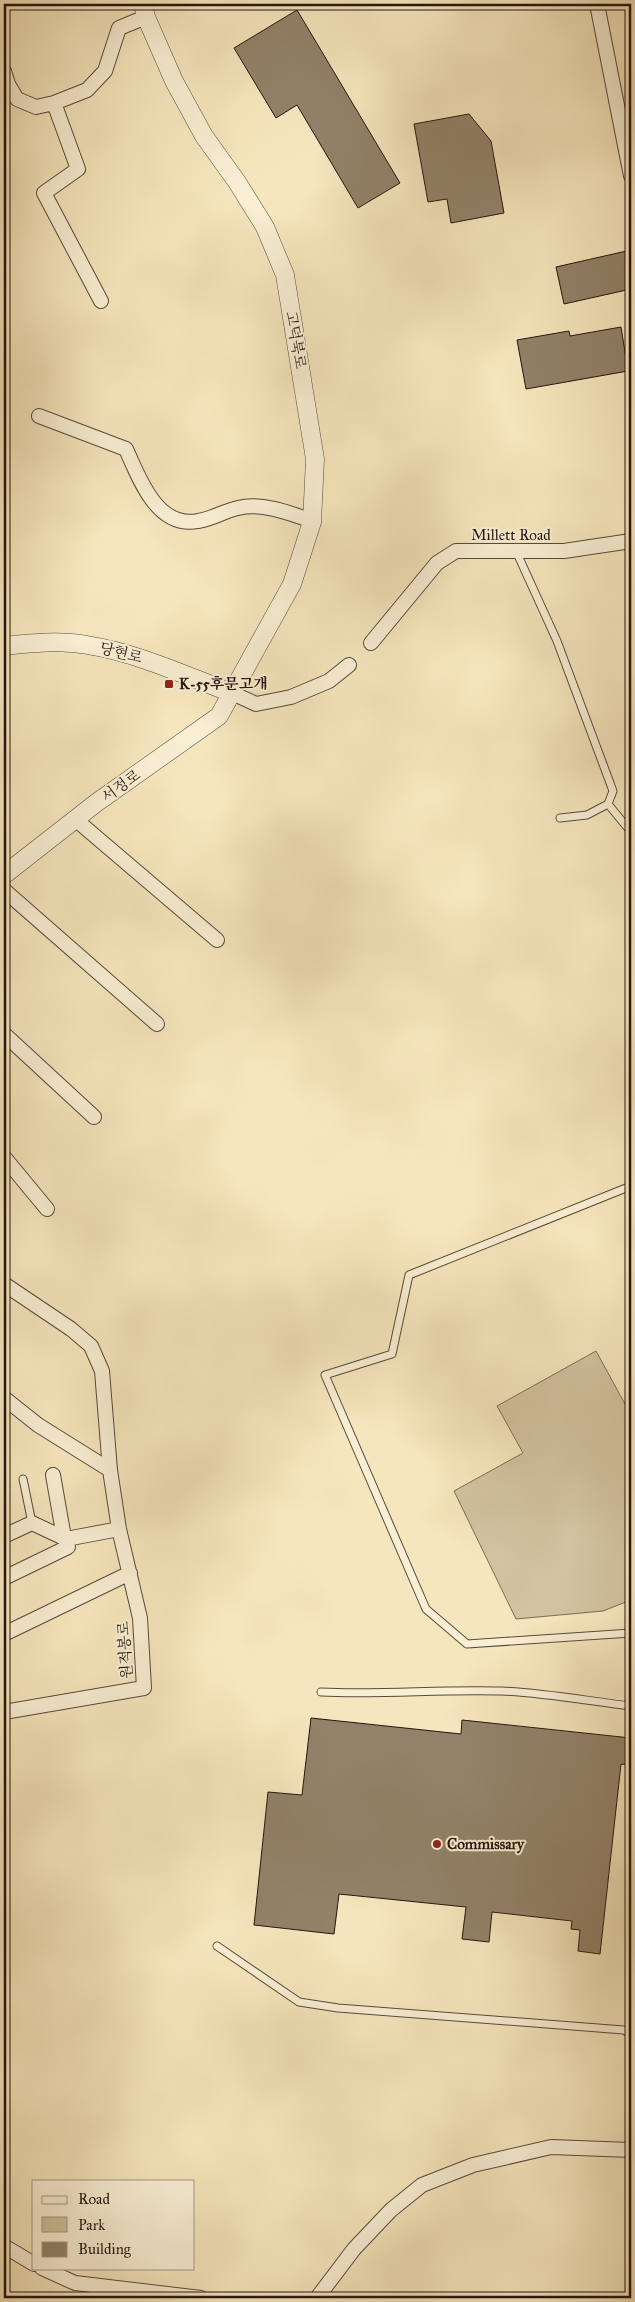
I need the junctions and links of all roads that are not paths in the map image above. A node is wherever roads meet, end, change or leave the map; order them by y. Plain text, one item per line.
1 (598, 4) edge
2 (145, 10) edge
3 (4, 71) edge
4 (54, 103) junction
5 (631, 176) edge
6 (101, 301) dead end
7 (39, 416) dead end
8 (312, 521) junction
9 (631, 541) edge
10 (516, 551) junction
11 (371, 643) dead end
12 (4, 646) edge
13 (348, 665) dead end
14 (232, 692) junction
15 (608, 804) junction
16 (560, 818) dead end
17 (76, 819) junction
18 (631, 832) edge
19 (4, 875) edge
20 (4, 890) edge
21 (217, 940) dead end
22 (157, 1024) dead end
23 (4, 1034) edge
24 (94, 1117) dead end
25 (4, 1157) edge
26 (631, 1193) edge
27 (47, 1209) dead end
28 (5, 1287) edge
29 (4, 1398) edge
30 (110, 1470) junction
31 (53, 1475) dead end
32 (24, 1479) dead end
33 (32, 1523) junction
34 (119, 1529) junction
35 (4, 1536) edge
36 (66, 1539) junction
37 (130, 1573) junction
38 (4, 1578) edge
39 (631, 1633) edge
40 (4, 1634) edge
41 (321, 1692) dead end
42 (631, 1706) edge
43 (4, 1712) edge
44 (217, 1946) dead end
45 (631, 2035) edge
46 (631, 2150) edge
47 (4, 2246) edge
48 (32, 2263) edge
49 (47, 2270) edge
50 (201, 2298) edge
51 (317, 2298) edge

1 - 5 street
2 - 4 street
2 - 8 street, 고덕북로
3 - 4 street
4 - 6 street
7 - 8 street
8 - 14 street, 고덕북로
9 - 10 street, Millett Road
10 - 11 street, Millett Road
10 - 15 lane
12 - 14 street, 당현로
13 - 14 street
14 - 17 street, 서정로
15 - 16 lane
15 - 18 lane
17 - 19 street, 서정로
17 - 21 street
20 - 22 street
23 - 24 street
25 - 27 street
26 - 39 lane
28 - 30 street, 원적봉로
29 - 30 street
30 - 34 street, 원적봉로
31 - 36 street
32 - 33 lane
33 - 35 street
33 - 36 street
34 - 36 street
34 - 37 street, 원적봉로
36 - 38 street
37 - 40 street
37 - 43 street, 원적봉로
41 - 42 lane
44 - 45 lane
46 - 51 street
47 - 48 street
49 - 50 street

